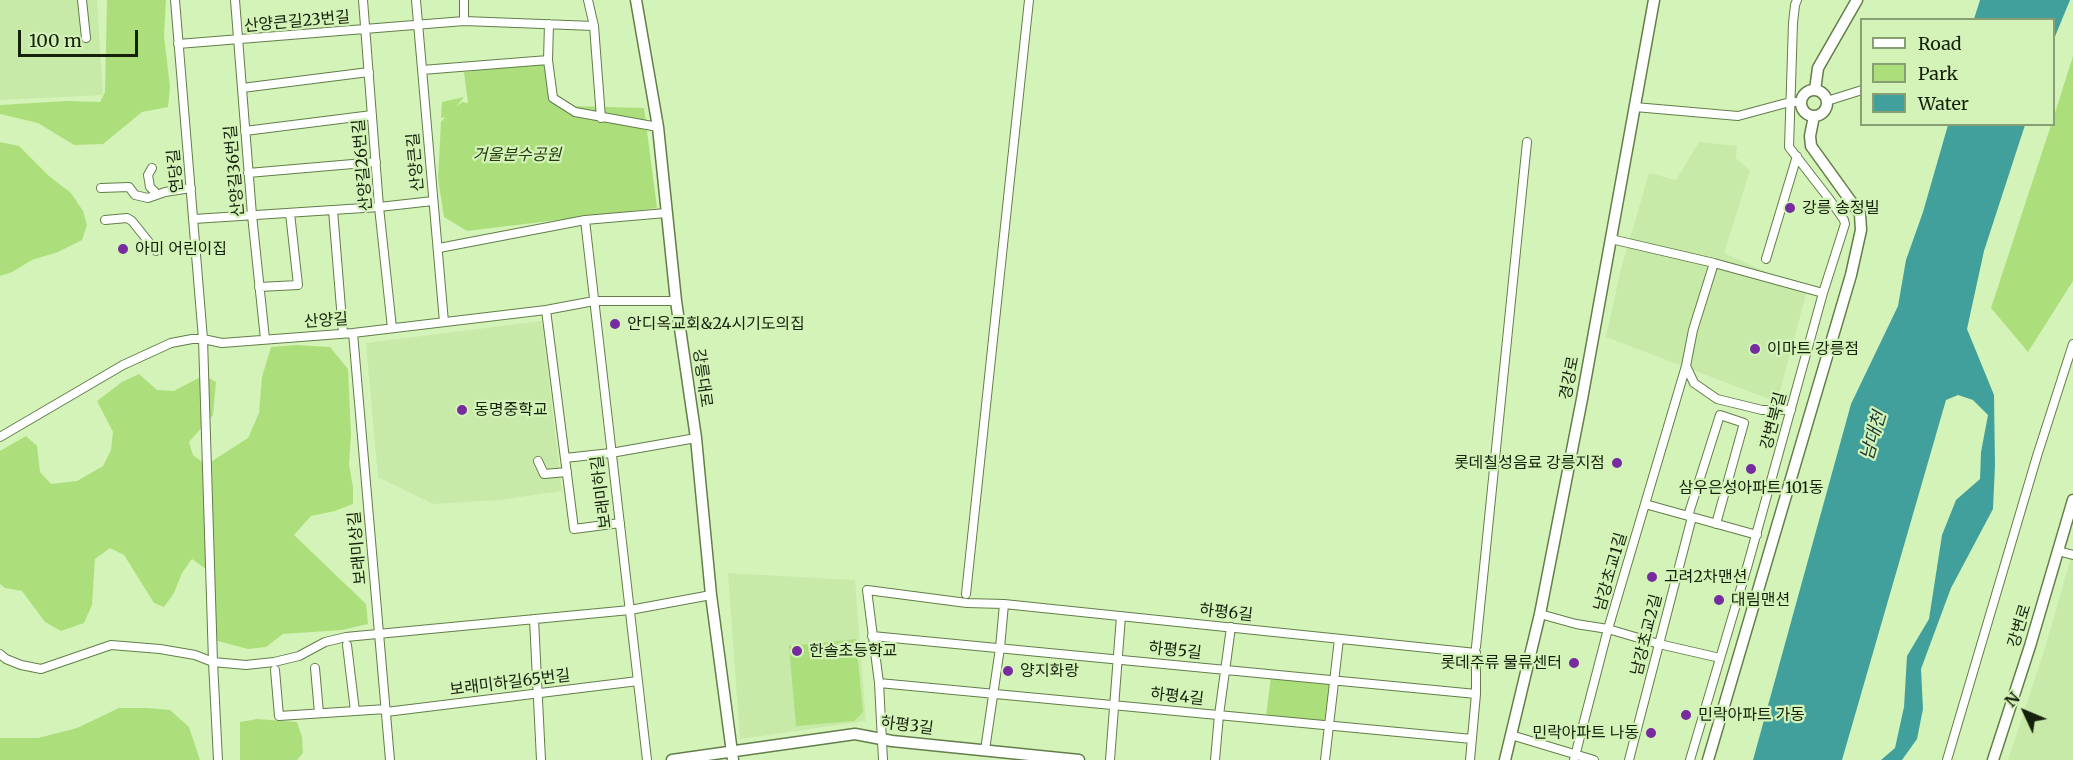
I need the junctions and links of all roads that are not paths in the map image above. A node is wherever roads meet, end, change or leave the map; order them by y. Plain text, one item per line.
1 (82, 0) edge
2 (175, 0) edge
3 (235, 0) edge
4 (363, 0) edge
5 (416, 0) edge
6 (464, 0) edge
7 (588, 0) edge
8 (636, 0) edge
9 (1029, 0) edge
10 (1654, 0) edge
11 (1797, 0) edge
12 (1857, 0) edge
13 (465, 21) junction
14 (418, 24) junction
15 (549, 24) junction
16 (594, 26) junction
17 (366, 30) junction
18 (86, 38) dead end
19 (238, 40) junction
20 (178, 44) junction
21 (548, 60) junction
22 (422, 70) junction
23 (369, 72) junction
24 (242, 88) junction
25 (1815, 90) junction
26 (1860, 91) edge
27 (1827, 101) junction
28 (1795, 102) junction
29 (1635, 107) junction
30 (372, 115) junction
31 (1814, 116) junction
32 (601, 118) junction
33 (658, 127) junction
34 (245, 131) junction
35 (1527, 142) dead end
36 (1797, 156) junction
37 (376, 162) junction
38 (152, 168) dead end
39 (248, 173) junction
40 (101, 188) dead end
41 (191, 188) junction
42 (158, 194) junction
43 (433, 201) junction
44 (379, 207) junction
45 (333, 210) junction
46 (291, 213) junction
47 (666, 213) junction
48 (252, 215) junction
49 (194, 219) junction
50 (105, 220) dead end
51 (585, 220) junction
52 (1611, 239) junction
53 (439, 248) junction
54 (156, 252) dead end
55 (1766, 259) dead end
56 (1714, 263) junction
57 (259, 287) junction
58 (1823, 292) junction
59 (676, 301) junction
60 (594, 302) junction
61 (546, 310) junction
62 (444, 322) junction
63 (392, 328) junction
64 (343, 333) junction
65 (353, 333) junction
66 (203, 339) junction
67 (265, 339) junction
68 (2073, 344) edge
69 (1686, 366) junction
70 (1791, 410) junction
71 (0, 437) edge
72 (696, 438) junction
73 (611, 453) junction
74 (565, 458) junction
75 (538, 461) dead end
76 (567, 472) junction
77 (2073, 500) edge
78 (1645, 504) junction
79 (1690, 516) junction
80 (620, 523) junction
81 (1716, 524) junction
82 (1757, 535) junction
83 (2058, 551) junction
84 (2073, 555) edge
85 (966, 594) dead end
86 (711, 595) junction
87 (1004, 604) junction
88 (630, 610) junction
89 (1540, 614) junction
90 (1121, 616) junction
91 (534, 619) junction
92 (1231, 627) junction
93 (1608, 629) junction
94 (379, 632) junction
95 (872, 636) junction
96 (1339, 639) junction
97 (1659, 644) junction
98 (347, 645) dead end
99 (1476, 647) dead end
100 (1000, 648) junction
101 (0, 654) edge
102 (1720, 658) junction
103 (1119, 659) junction
104 (213, 662) junction
105 (315, 668) dead end
106 (1226, 669) junction
107 (275, 670) dead end
108 (1334, 680) junction
109 (638, 681) junction
110 (879, 683) junction
111 (993, 693) junction
112 (538, 694) junction
113 (1476, 694) junction
114 (1114, 705) junction
115 (386, 710) junction
116 (355, 711) junction
117 (319, 713) junction
118 (1219, 715) junction
119 (1329, 725) junction
120 (1511, 735) junction
121 (880, 738) junction
122 (1472, 739) junction
123 (985, 750) junction
124 (732, 755) edge
125 (1575, 757) edge
126 (218, 760) edge
127 (390, 760) edge
128 (541, 760) edge
129 (647, 760) edge
130 (672, 760) edge
131 (883, 760) edge
132 (1078, 760) edge
133 (1110, 760) edge
134 (1215, 760) edge
135 (1325, 760) edge
136 (1470, 760) edge
137 (1505, 760) edge
138 (1594, 760) edge
139 (1629, 760) edge
140 (1690, 760) edge
141 (1708, 760) edge
142 (1947, 760) edge
143 (1993, 760) edge

1 - 18 street
2 - 20 street, 연당길
3 - 19 street, 산양길36번길
4 - 17 street, 산양길26번길
5 - 14 street, 산양큰길
6 - 13 street
7 - 16 street
8 - 33 street, 강릉대로
9 - 85 street
10 - 29 street, 경강로
11 - 28 street, 강변북길
12 - 25 street
13 - 14 street, 산양큰길23번길
13 - 15 street, 산양큰길23번길
14 - 17 street, 산양큰길23번길
14 - 22 street, 산양큰길
15 - 16 street, 산양큰길23번길
15 - 21 street
16 - 32 street
17 - 19 street, 산양큰길23번길
17 - 23 street, 산양길26번길
19 - 20 street, 산양큰길23번길
19 - 24 street, 산양길36번길
20 - 41 street, 연당길
21 - 22 street
21 - 32 street
22 - 43 street, 산양큰길
23 - 24 street
23 - 30 street, 산양길26번길
24 - 34 street, 산양길36번길
25 - 27 street
25 - 28 street
26 - 27 street
27 - 31 street
28 - 29 street
28 - 31 street
28 - 36 street, 강변북길
29 - 52 street, 경강로
30 - 34 street
30 - 37 street, 산양길26번길
31 - 141 street
32 - 33 street
33 - 47 street, 강릉대로
34 - 39 street, 산양길36번길
35 - 99 street
36 - 55 street
36 - 58 street, 강변북길
37 - 39 street
37 - 44 street, 산양길26번길
38 - 42 street
39 - 48 street, 산양길36번길
40 - 42 street
41 - 42 street
41 - 49 street, 연당길
43 - 44 street
43 - 53 street, 산양큰길
44 - 45 street
44 - 63 street, 산양길26번길
45 - 46 street
45 - 64 street
46 - 48 street
46 - 57 street
47 - 51 street
47 - 59 street, 강릉대로
48 - 49 street
48 - 57 street, 산양길36번길
49 - 66 street, 연당길
50 - 54 street
51 - 53 street
51 - 60 street, 보래미하길
52 - 56 street
52 - 89 street, 경강로
53 - 62 street, 산양큰길
56 - 58 street
56 - 69 street, 남강초교1길
57 - 67 street, 산양길36번길
58 - 70 street, 강변북길
59 - 60 street, 산양길
59 - 72 street, 강릉대로
60 - 61 street, 산양길
60 - 73 street, 보래미하길
61 - 62 street, 산양길
61 - 74 street
62 - 63 street, 산양길
63 - 65 street, 산양길
64 - 65 street, 산양길
64 - 67 street, 산양길
65 - 94 street, 보래미상길
66 - 67 street, 산양길
66 - 71 street, 산양길
66 - 104 street, 연당길
68 - 142 street
69 - 70 street
69 - 78 street, 남강초교1길
70 - 82 street, 강변북길
72 - 73 street
72 - 86 street, 강릉대로
73 - 74 street
73 - 80 street, 보래미하길
74 - 76 street
75 - 76 street
76 - 80 street
77 - 83 street, 강변로
78 - 79 street
78 - 93 street, 남강초교1길
79 - 81 street
79 - 81 street, 남강초교2길
79 - 97 street, 남강초교2길
80 - 88 street, 보래미하길
81 - 82 street
82 - 102 street, 강변북길
83 - 84 street
83 - 143 street, 강변로
86 - 88 street
86 - 124 street, 강릉대로
87 - 90 street, 하평6길
87 - 95 street, 하평6길
87 - 100 street
88 - 91 street
88 - 109 street, 보래미하길
89 - 93 street
89 - 120 street, 경강로
90 - 92 street, 하평6길
90 - 103 street
91 - 94 street
91 - 112 street
92 - 96 street, 하평6길
92 - 106 street
93 - 97 street
93 - 125 street, 남강초교1길
94 - 104 street
94 - 115 street, 보래미상길
95 - 100 street, 하평5길
95 - 110 street
96 - 108 street
96 - 113 street, 하평6길
97 - 102 street
97 - 139 street, 남강초교2길
98 - 116 street
100 - 103 street, 하평5길
100 - 111 street
101 - 104 street
102 - 140 street, 강변북길
103 - 106 street, 하평5길
103 - 114 street
104 - 126 street, 연당길
105 - 117 street
106 - 108 street, 하평5길
106 - 118 street
107 - 117 street, 보래미하길65번길
108 - 113 street, 하평5길
108 - 119 street
109 - 112 street, 보래미하길65번길
109 - 129 street, 보래미하길
110 - 111 street, 하평4길
110 - 121 street
111 - 114 street, 하평4길
111 - 123 street
112 - 115 street, 보래미하길65번길
112 - 128 street
113 - 122 street, 하평6길
114 - 118 street, 하평4길
114 - 133 street
115 - 116 street, 보래미하길65번길
115 - 127 street, 보래미상길
116 - 117 street, 보래미하길65번길
118 - 119 street, 하평4길
118 - 134 street
119 - 122 street, 하평4길
119 - 135 street
120 - 125 street
120 - 137 street, 경강로
121 - 123 street, 하평3길
121 - 124 street, 하평3길
121 - 131 street
122 - 136 street, 하평6길
123 - 132 street, 하평3길
124 - 130 street, 하평3길
125 - 138 street

